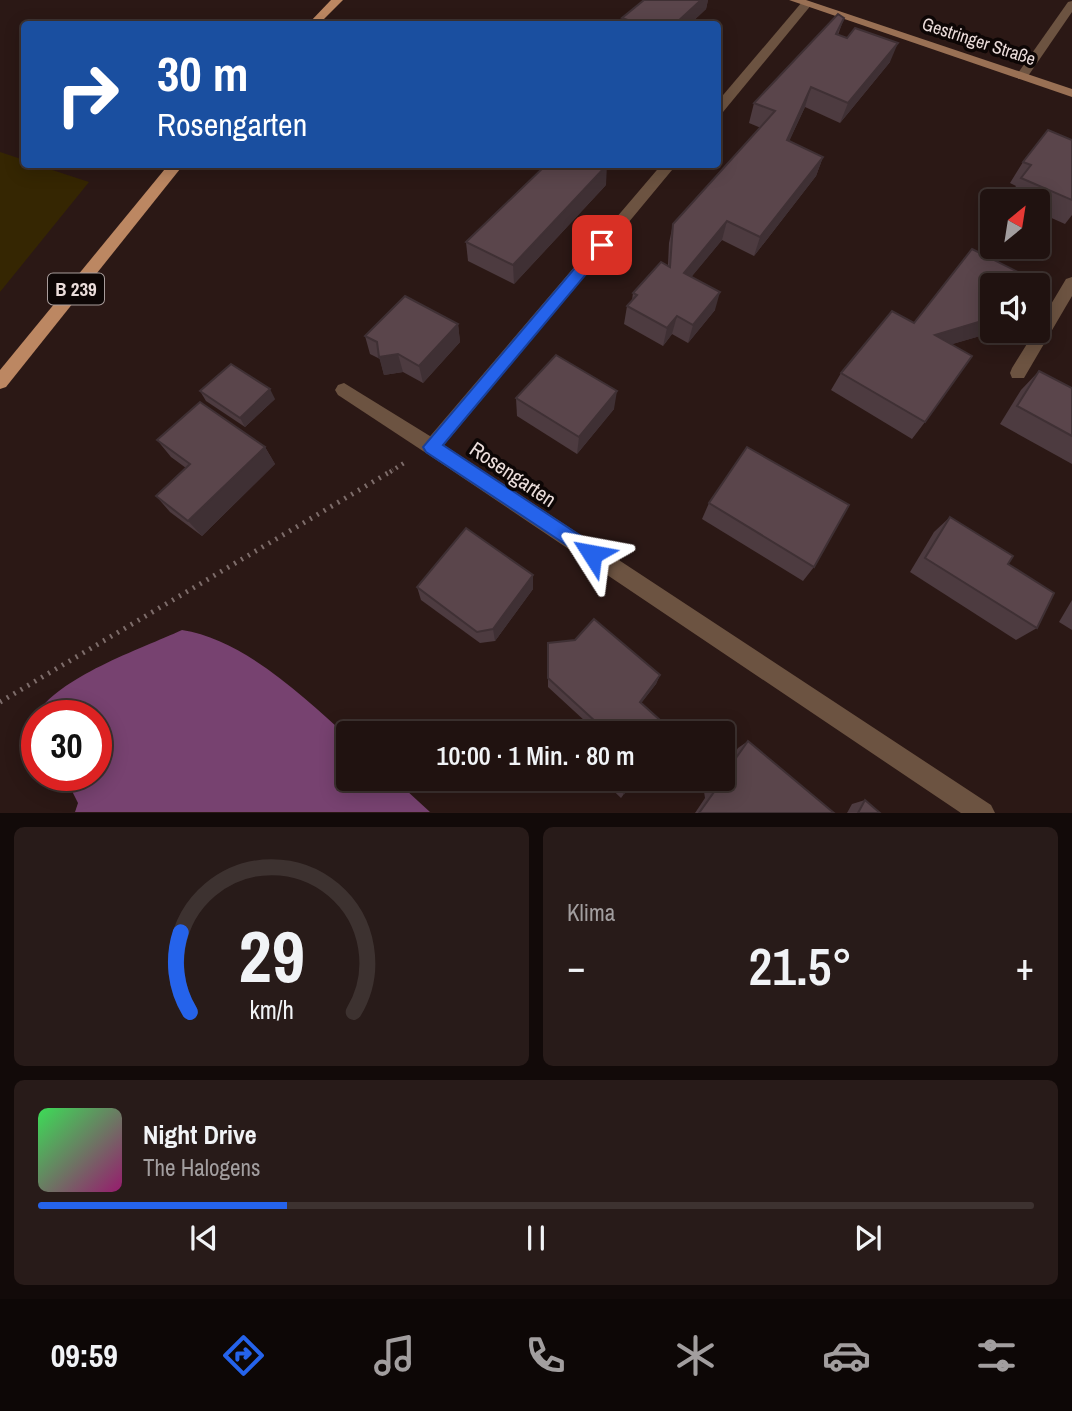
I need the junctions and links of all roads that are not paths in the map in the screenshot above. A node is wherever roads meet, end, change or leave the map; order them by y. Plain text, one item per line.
1 (337, 0) edge
2 (801, 2) edge
3 (1072, 4) edge
4 (316, 21) edge
5 (1022, 76) junction
6 (1072, 93) edge
7 (721, 104) edge
8 (174, 168) edge
9 (667, 168) edge
10 (1072, 283) edge
11 (1018, 373) dead end
12 (0, 382) edge
13 (344, 390) dead end
14 (432, 447) junction
15 (982, 813) edge

1 - 4 main road
2 - 5 main road, Gestringer Straße
2 - 7 street
3 - 5 street
5 - 6 main road, Gestringer Straße
8 - 12 main road, B 239
9 - 14 street, Rosengarten
10 - 11 street
13 - 14 street
14 - 15 street, Rosengarten

